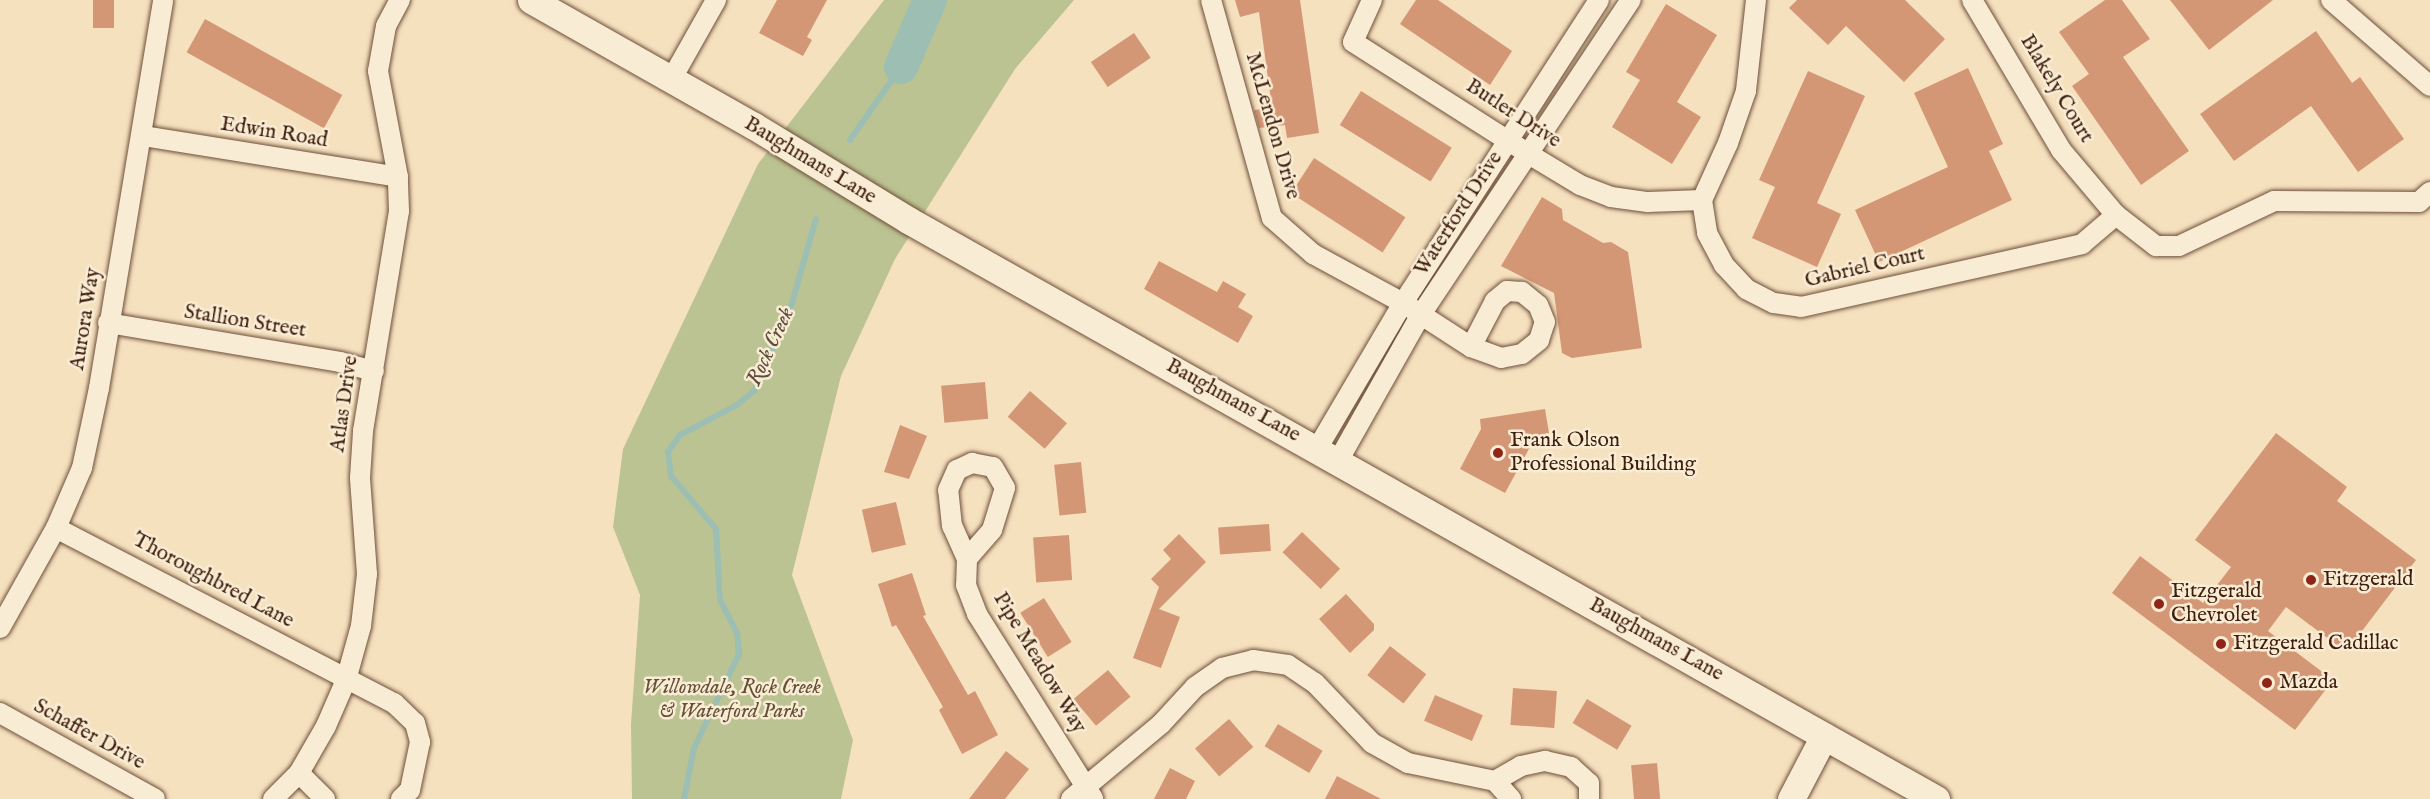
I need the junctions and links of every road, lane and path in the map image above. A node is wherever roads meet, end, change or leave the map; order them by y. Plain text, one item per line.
1 (163, 0) edge
2 (400, 0) edge
3 (531, 0) edge
4 (716, 0) edge
5 (1211, 0) edge
6 (1372, 0) edge
7 (1599, 0) edge
8 (1631, 0) edge
9 (1756, 0) edge
10 (1972, 0) edge
11 (2331, 0) edge
12 (671, 80) junction
13 (2430, 86) edge
14 (143, 136) junction
15 (1507, 139) junction
16 (1527, 153) junction
17 (398, 177) junction
18 (2430, 192) edge
19 (1702, 200) junction
20 (2116, 215) junction
21 (1403, 303) junction
22 (1420, 316) junction
23 (108, 323) junction
24 (1471, 347) dead end
25 (374, 371) junction
26 (1328, 455) junction
27 (56, 528) junction
28 (967, 559) dead end
29 (0, 628) edge
30 (346, 680) junction
31 (0, 713) edge
32 (1824, 736) junction
33 (299, 773) junction
34 (1495, 781) junction
35 (1090, 793) edge
36 (154, 799) edge
37 (273, 799) edge
38 (325, 799) edge
39 (401, 799) edge
40 (1071, 799) edge
41 (1511, 799) edge
42 (1589, 799) edge
43 (1791, 799) edge
44 (1936, 799) edge

1 - 14 street, Aurora Way
2 - 17 street, Atlas Drive
3 - 12 main road, Baughmans Lane
4 - 12 street
5 - 21 street, McLendon Drive
6 - 15 street, Butler Drive
7 - 15 street, Waterford Drive
8 - 16 street, Waterford Drive
9 - 19 street
10 - 20 street, Blakely Court
11 - 13 street
12 - 26 main road, Baughmans Lane
14 - 17 street, Edwin Road
14 - 23 street, Aurora Way
15 - 16 street, Butler Drive
15 - 21 street, Waterford Drive
16 - 19 street, Butler Drive
16 - 22 street, Waterford Drive
17 - 25 street, Atlas Drive
18 - 20 street, Blakely Court
19 - 20 street, Gabriel Court
21 - 22 street, McLendon Drive
21 - 26 street, Waterford Drive
22 - 24 street, McLendon Drive
22 - 26 street, Waterford Drive
23 - 25 street, Stallion Street
23 - 27 street, Aurora Way
25 - 30 street, Atlas Drive
26 - 32 main road, Baughmans Lane
27 - 29 street, Aurora Way
27 - 30 street, Thoroughbred Lane
28 - 35 street, Pipe Meadow Way
30 - 33 street, Atlas Drive
30 - 39 street, Thoroughbred Lane
31 - 36 street, Schaffer Drive
32 - 43 main road
32 - 44 main road, Baughmans Lane
33 - 37 street, Atlas Drive
33 - 38 street
34 - 35 street
34 - 41 street
34 - 42 street
35 - 40 street

